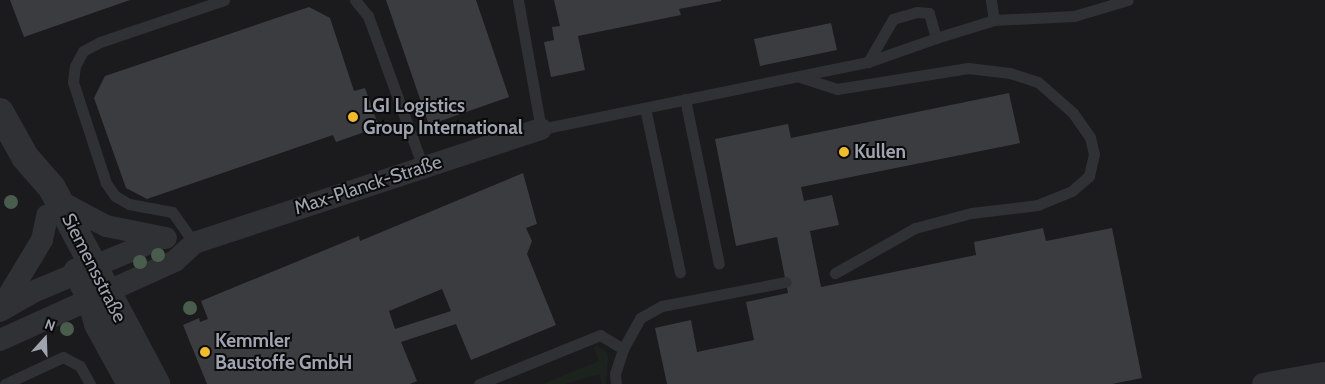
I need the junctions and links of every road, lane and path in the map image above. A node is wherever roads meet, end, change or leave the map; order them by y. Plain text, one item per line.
1 (224, 0) edge
2 (355, 0) edge
3 (518, 0) edge
4 (913, 0) edge
5 (991, 0) edge
6 (1128, 0) edge
7 (917, 12) junction
8 (994, 20) junction
9 (936, 38) junction
10 (868, 62) junction
11 (800, 77) junction
12 (685, 99) junction
13 (645, 108) junction
14 (0, 112) edge
15 (541, 129) junction
16 (422, 167) junction
17 (53, 208) junction
18 (162, 238) junction
19 (194, 243) junction
20 (719, 264) dead end
21 (680, 272) dead end
22 (835, 273) dead end
23 (786, 282) dead end
24 (93, 283) junction
25 (4, 309) edge
26 (0, 340) edge
27 (623, 349) junction
28 (1325, 373) edge
29 (5, 384) edge
30 (90, 384) edge
31 (131, 384) edge
32 (156, 384) edge
33 (479, 384) edge
34 (616, 384) edge
35 (1264, 384) edge

1 - 19 lane
2 - 16 lane
3 - 15 lane
4 - 7 lane
5 - 8 lane
6 - 8 lane
7 - 9 lane
7 - 10 lane
8 - 9 lane
9 - 10 lane
10 - 11 lane
11 - 12 lane
11 - 22 lane
12 - 13 lane
12 - 20 lane
13 - 15 lane
13 - 21 lane
14 - 17 street, Siemensstraße
15 - 16 street, Max-Planck-Straße
16 - 19 street, Max-Planck-Straße
17 - 18 street
17 - 24 street, Siemensstraße
17 - 25 street, Max-Planck-Straße
18 - 19 street, Max-Planck-Straße
18 - 24 street, Max-Planck-Straße
19 - 24 street, Max-Planck-Straße
23 - 27 lane
24 - 25 street, Max-Planck-Straße
24 - 26 street, Max-Planck-Straße
24 - 31 street, Siemensstraße
24 - 32 street, Siemensstraße
27 - 33 lane
27 - 34 lane
28 - 35 street
29 - 30 lane

